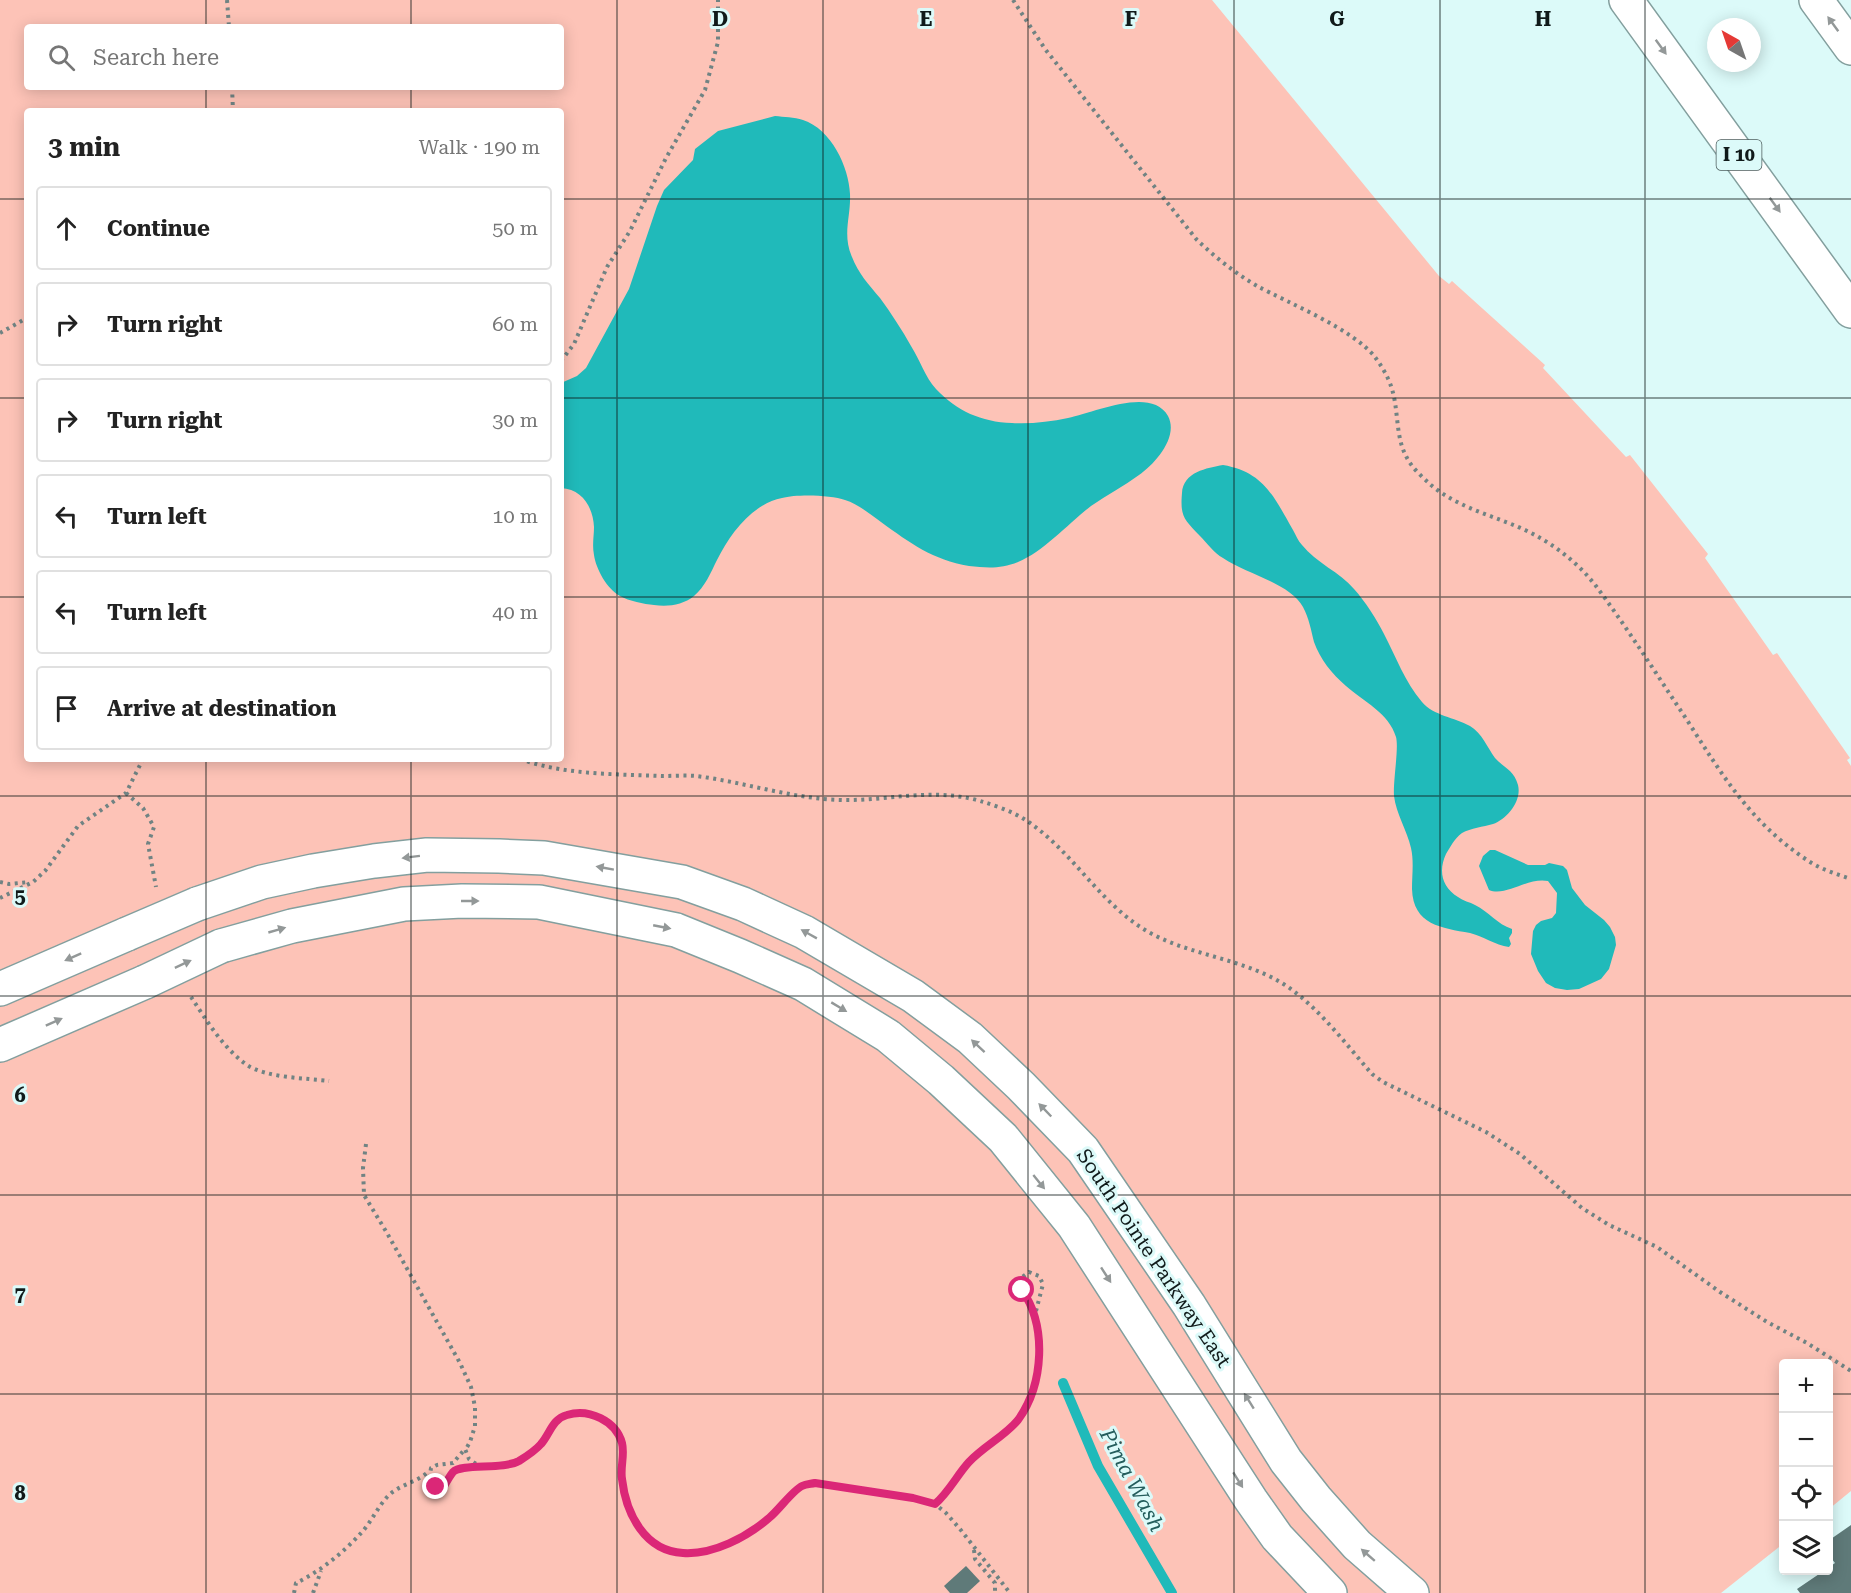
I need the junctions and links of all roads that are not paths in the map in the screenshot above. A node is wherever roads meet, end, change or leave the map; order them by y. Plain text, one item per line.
1 (1626, 0) edge
2 (1816, 0) edge
3 (1851, 48) edge
4 (1851, 311) edge
5 (0, 989) edge
6 (0, 1045) edge
7 (1330, 1593) edge
8 (1412, 1593) edge

1 -> 4 main road, I 10
3 -> 2 main road
8 -> 5 main road, South Pointe Parkway East, bridge
6 -> 7 main road, bridge

